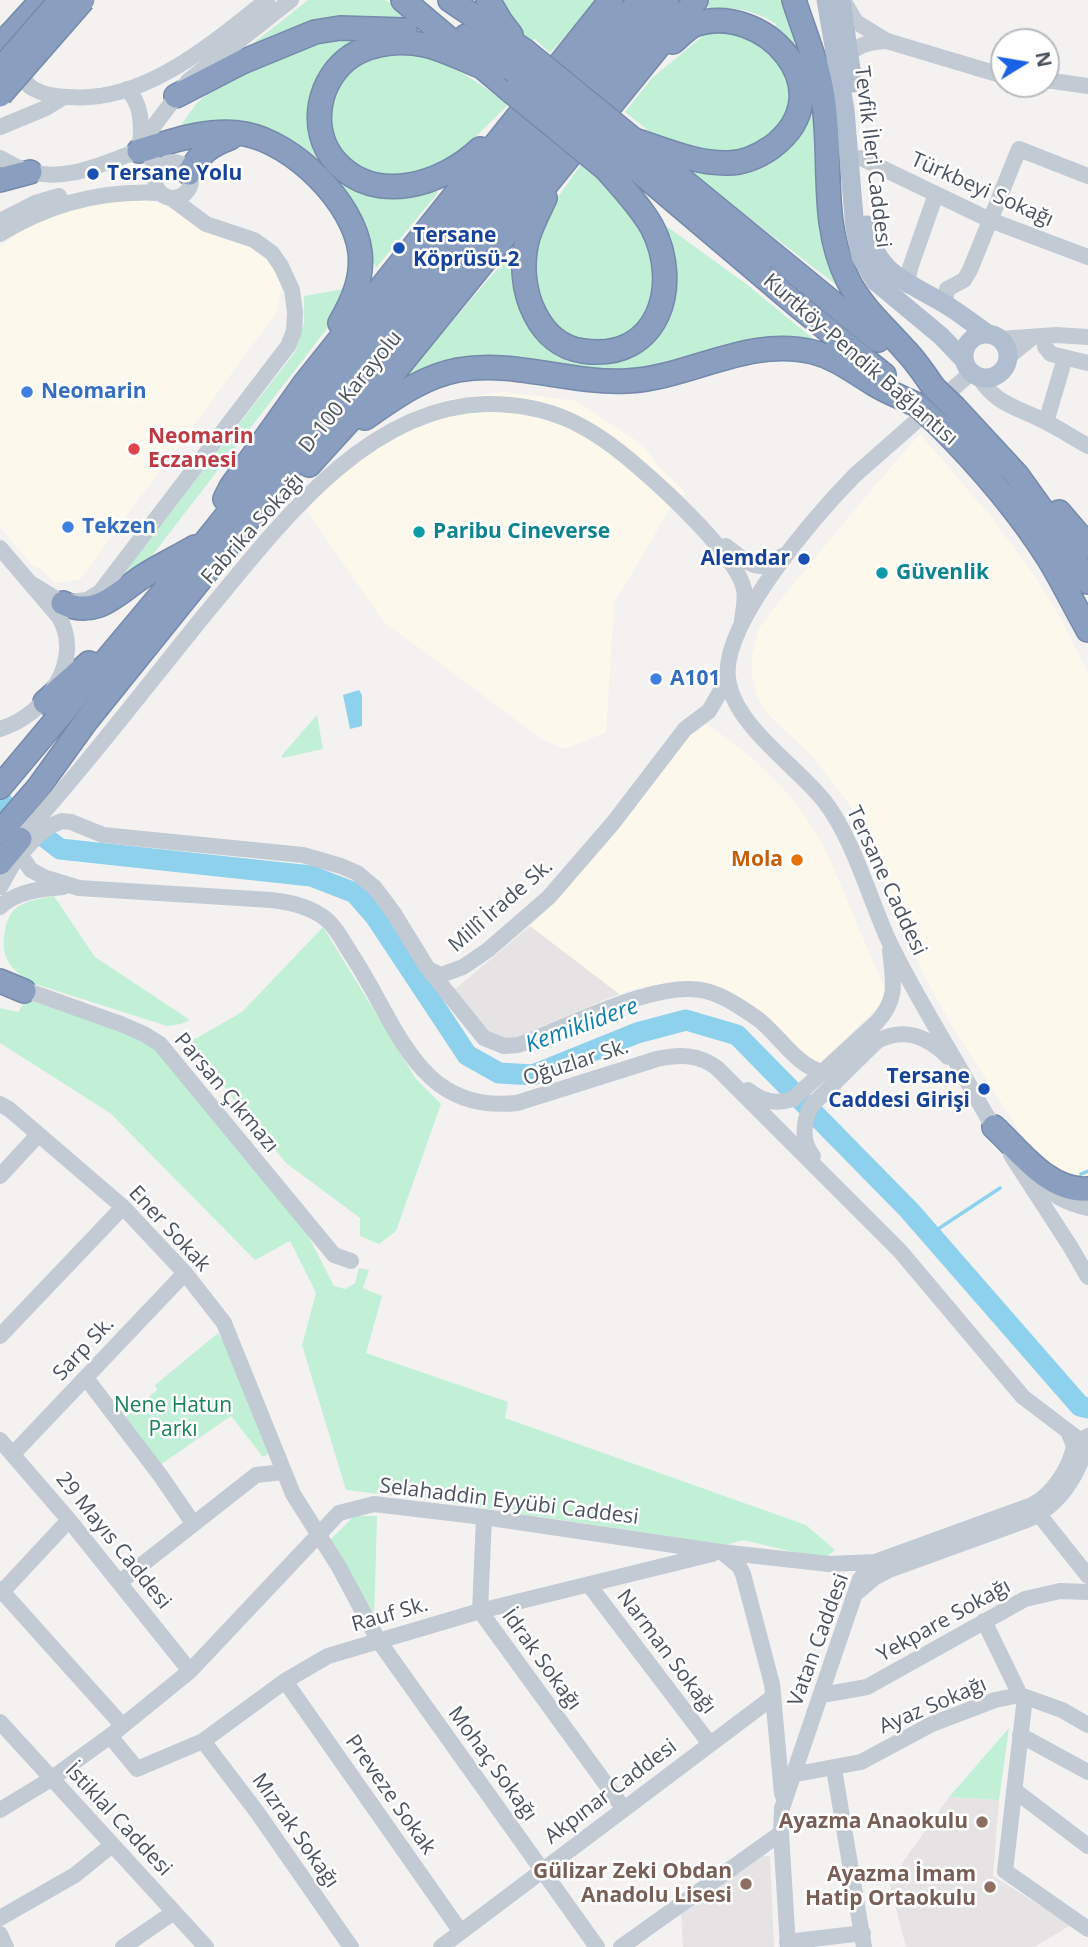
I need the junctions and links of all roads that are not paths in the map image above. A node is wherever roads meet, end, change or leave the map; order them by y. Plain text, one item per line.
1 (42, 0) edge
2 (61, 0) edge
3 (82, 0) edge
4 (267, 0) edge
5 (291, 0) edge
6 (403, 0) edge
7 (415, 0) edge
8 (450, 0) edge
9 (488, 0) edge
10 (611, 0) edge
11 (640, 0) edge
12 (667, 0) edge
13 (695, 0) edge
14 (794, 0) edge
15 (826, 0) edge
16 (842, 0) edge
17 (887, 41) junction
18 (0, 46) edge
19 (849, 54) junction
20 (480, 66) junction
21 (0, 68) edge
22 (516, 71) junction
23 (639, 71) junction
24 (990, 72) edge
25 (1060, 82) edge
26 (1088, 86) edge
27 (127, 89) junction
28 (0, 95) edge
29 (176, 96) junction
30 (64, 97) junction
31 (513, 122) junction
32 (0, 127) edge
33 (246, 134) junction
34 (139, 150) junction
35 (620, 155) junction
36 (0, 158) edge
37 (861, 158) junction
38 (558, 169) junction
39 (30, 172) junction
40 (1088, 176) edge
41 (189, 181) junction
42 (0, 182) edge
43 (161, 186) junction
44 (936, 194) junction
45 (200, 219) junction
46 (990, 220) junction
47 (0, 221) edge
48 (0, 234) edge
49 (1088, 257) edge
50 (908, 285) junction
51 (945, 304) junction
52 (994, 336) junction
53 (1039, 336) junction
54 (1088, 337) edge
55 (1007, 358) junction
56 (1065, 358) junction
57 (1088, 363) edge
58 (972, 369) junction
59 (305, 383) junction
60 (934, 388) junction
61 (917, 405) junction
62 (1046, 422) junction
63 (331, 443) junction
64 (1088, 446) edge
65 (1017, 475) junction
66 (694, 520) junction
67 (804, 535) junction
68 (215, 546) junction
69 (1088, 546) edge
70 (0, 548) edge
71 (1088, 582) edge
72 (32, 584) junction
73 (63, 603) junction
74 (145, 615) junction
75 (742, 621) junction
76 (1088, 630) edge
77 (727, 678) junction
78 (45, 702) junction
79 (0, 729) edge
80 (5, 781) edge
81 (47, 799) junction
82 (59, 822) junction
83 (14, 841) edge
84 (0, 863) edge
85 (0, 887) edge
86 (79, 888) junction
87 (0, 907) edge
88 (888, 938) junction
89 (428, 969) junction
90 (0, 981) edge
91 (24, 991) joint
92 (717, 1068) junction
93 (959, 1068) junction
94 (822, 1079) junction
95 (0, 1104) edge
96 (994, 1127) junction
97 (38, 1135) junction
98 (1007, 1147) junction
99 (0, 1176) edge
100 (1088, 1189) edge
101 (854, 1203) junction
102 (123, 1208) junction
103 (1088, 1208) edge
104 (351, 1261) dead end
105 (185, 1273) junction
106 (1088, 1277) edge
107 (0, 1336) edge
108 (86, 1378) junction
109 (1068, 1432) junction
110 (1088, 1438) edge
111 (0, 1440) edge
112 (13, 1454) junction
113 (1087, 1454) edge
114 (1066, 1468) junction
115 (283, 1472) junction
116 (1036, 1510) junction
117 (484, 1517) junction
118 (69, 1520) junction
119 (193, 1523) junction
120 (318, 1536) junction
121 (721, 1552) junction
122 (770, 1557) junction
123 (875, 1562) junction
124 (830, 1564) junction
125 (1088, 1576) edge
126 (120, 1582) junction
127 (589, 1585) junction
128 (1, 1592) edge
129 (1088, 1592) edge
130 (750, 1595) junction
131 (850, 1605) junction
132 (480, 1611) junction
133 (984, 1621) junction
134 (378, 1640) junction
135 (190, 1671) junction
136 (285, 1681) junction
137 (822, 1695) junction
138 (1022, 1696) junction
139 (773, 1697) junction
140 (0, 1722) edge
141 (122, 1725) junction
142 (1088, 1726) edge
143 (776, 1730) junction
144 (1020, 1735) junction
145 (110, 1736) junction
146 (806, 1736) junction
147 (204, 1741) junction
148 (710, 1744) junction
149 (834, 1769) junction
150 (1088, 1772) edge
151 (792, 1775) junction
152 (51, 1779) junction
153 (1014, 1790) junction
154 (782, 1808) junction
155 (624, 1809) junction
156 (0, 1810) edge
157 (781, 1833) junction
158 (112, 1845) junction
159 (1088, 1846) edge
160 (542, 1871) junction
161 (174, 1912) junction
162 (0, 1919) edge
163 (1088, 1928) edge
164 (461, 1932) junction
165 (0, 1934) edge
166 (863, 1940) edge
167 (788, 1945) edge
168 (6, 1947) edge
169 (122, 1947) edge
170 (206, 1947) edge
171 (351, 1947) edge
172 (441, 1947) edge
173 (597, 1947) edge
174 (621, 1947) edge

1 - 18 highway
2 - 21 highway, bridge
3 - 28 highway, bridge
4 - 27 street
5 - 29 street
6 - 20 highway
7 - 22 highway
8 - 22 highway
9 - 22 highway
10 - 31 highway
11 - 68 highway, D-100 Karayolu
12 - 68 highway, D-100 Karayolu
13 - 23 highway
14 - 60 highway
15 - 58 main road, Tevfik İleri Caddesi
16 - 17 street
16 - 19 main road, Tevfik İleri Caddesi
17 - 19 street
17 - 24 street
19 - 37 main road, Tevfik İleri Caddesi
20 - 22 highway
20 - 29 highway
20 - 31 highway
21 - 30 street
22 - 35 highway, bridge
23 - 35 highway
23 - 38 highway
25 - 26 street
27 - 30 street
27 - 34 street
29 - 34 street
30 - 32 street
31 - 59 highway
33 - 34 highway
33 - 41 highway
33 - 59 highway
34 - 39 street
34 - 43 street
35 - 38 highway
35 - 60 highway, Kurtköy-Pendik Bağlantısı
35 - 61 highway, Kurtköy-Pendik Bağlantısı
36 - 39 street
37 - 44 street, Türkbeyi Sokağı
37 - 50 main road, Tevfik İleri Caddesi
38 - 63 highway
39 - 42 highway
40 - 46 street
41 - 43 street
41 - 43 street
41 - 45 street
43 - 45 street
43 - 47 street
43 - 48 street
44 - 46 street, Türkbeyi Sokağı
44 - 50 street
45 - 73 street
46 - 49 street, Türkbeyi Sokağı
46 - 51 street
50 - 51 main road, Tevfik İleri Caddesi
51 - 52 main road, Tevfik İleri Caddesi
52 - 53 street
52 - 55 main road
52 - 58 main road
53 - 54 street
53 - 55 street
53 - 56 street
55 - 58 main road
56 - 57 street
56 - 62 street
58 - 62 street
58 - 67 street
59 - 68 highway
60 - 65 highway, Kurtköy-Pendik Bağlantısı, bridge
61 - 63 highway
61 - 76 highway, Kurtköy-Pendik Bağlantısı, bridge
62 - 64 street
63 - 68 highway
65 - 69 highway
65 - 71 highway, Kurtköy-Pendik Bağlantısı
66 - 67 street, Fabrika Sokağı
66 - 75 street, Fabrika Sokağı
66 - 81 street, Fabrika Sokağı
67 - 75 street
68 - 73 highway
68 - 74 highway, D-100 Karayolu
68 - 81 highway, D-100 Karayolu
70 - 72 street
72 - 73 street
72 - 78 street
74 - 78 highway
74 - 80 highway, D-100 Karayolu
75 - 77 street
77 - 88 street, Tersane Caddesi
77 - 89 street, Millî İrade Sk.
78 - 79 street
81 - 82 street
81 - 83 highway, D-100 Karayolu
82 - 83 street
82 - 89 street, Millî İrade Sk.
83 - 84 highway, D-100 Karayolu
83 - 85 street
83 - 86 street, Oğuzlar Sk.
86 - 87 street
86 - 92 street, Oğuzlar Sk.
88 - 93 street, Tersane Caddesi
88 - 94 street
89 - 94 street
90 - 91 highway
91 - 104 street, Parsan Çıkmazı
92 - 94 street
92 - 101 street, Oğuzlar Sk.
93 - 94 street
93 - 96 street, Tersane Caddesi
94 - 101 street
95 - 97 street, Ener Sokak
96 - 98 street, Tersane Caddesi
96 - 100 highway
97 - 99 street
97 - 102 street, Ener Sokak
98 - 103 street
98 - 106 street, Tersane Caddesi
101 - 109 street, Oğuzlar Sk.
102 - 105 street, Ener Sokak
102 - 107 street
105 - 108 street, Sarp Sk.
105 - 115 street, Ener Sokak
108 - 112 street, Sarp Sk.
108 - 119 street
109 - 110 street
109 - 114 street
110 - 113 street
111 - 112 street, 29 Mayıs Caddesi
112 - 118 street, 29 Mayıs Caddesi
113 - 114 street
113 - 116 street
114 - 116 street, Vatan Caddesi
115 - 119 street
115 - 120 street, Ener Sokak
116 - 123 street, Vatan Caddesi
116 - 125 street
116 - 131 street
117 - 120 street, Selahaddin Eyyübi Caddesi
117 - 121 street, Selahaddin Eyyübi Caddesi
117 - 132 street, İdrak Sokağı
118 - 126 street, 29 Mayıs Caddesi
118 - 128 street
119 - 126 street
120 - 134 street, Mohaç Sokağı
120 - 135 street, Selahaddin Eyyübi Caddesi
121 - 122 street, Selahaddin Eyyübi Caddesi
121 - 127 street, Rauf Sk.
121 - 130 street
122 - 124 street, Selahaddin Eyyübi Caddesi
122 - 130 street
123 - 124 street, Selahaddin Eyyübi Caddesi
123 - 131 street, Vatan Caddesi
124 - 131 street
126 - 135 street, 29 Mayıs Caddesi
127 - 132 street, Rauf Sk.
127 - 148 street, Narman Sokağı
128 - 141 street
129 - 133 street, Yekpare Sokağı
130 - 139 street
131 - 137 street, Vatan Caddesi
132 - 134 street, Rauf Sk.
132 - 155 street, İdrak Sokağı
133 - 137 street, Yekpare Sokağı
133 - 138 street
134 - 136 street, Rauf Sk.
134 - 160 street, Mohaç Sokağı
135 - 141 street, Selahaddin Eyyübi Caddesi
136 - 147 street, Rauf Sk.
136 - 164 street, Preveze Sokak
137 - 146 street, Vatan Caddesi
138 - 142 street
138 - 144 street
138 - 149 street, Ayaz Sokağı
139 - 143 street
139 - 148 street, Akpınar Caddesi
140 - 152 street, İstiklal Caddesi
141 - 145 street, Selahaddin Eyyübi Caddesi
143 - 146 street
143 - 154 street
144 - 150 street
144 - 153 street
145 - 147 street, Rauf Sk.
145 - 152 street, Selahaddin Eyyübi Caddesi
146 - 151 street, Vatan Caddesi
147 - 171 street, Mızrak Sokağı
148 - 155 street, Akpınar Caddesi
149 - 151 street, Ayaz Sokağı
149 - 166 street
151 - 154 street, Vatan Caddesi
152 - 156 street, Selahaddin Eyyübi Caddesi
152 - 158 street, İstiklal Caddesi
153 - 159 street
153 - 163 street
154 - 157 street, Vatan Caddesi
155 - 160 street, Akpınar Caddesi
157 - 167 street, Vatan Caddesi
157 - 174 street
158 - 161 street, İstiklal Caddesi
158 - 162 street
160 - 164 street, Akpınar Caddesi
160 - 173 street, Mohaç Sokağı
161 - 169 street
161 - 170 street, İstiklal Caddesi
164 - 172 street, Akpınar Caddesi
165 - 168 street
166 - 167 street

